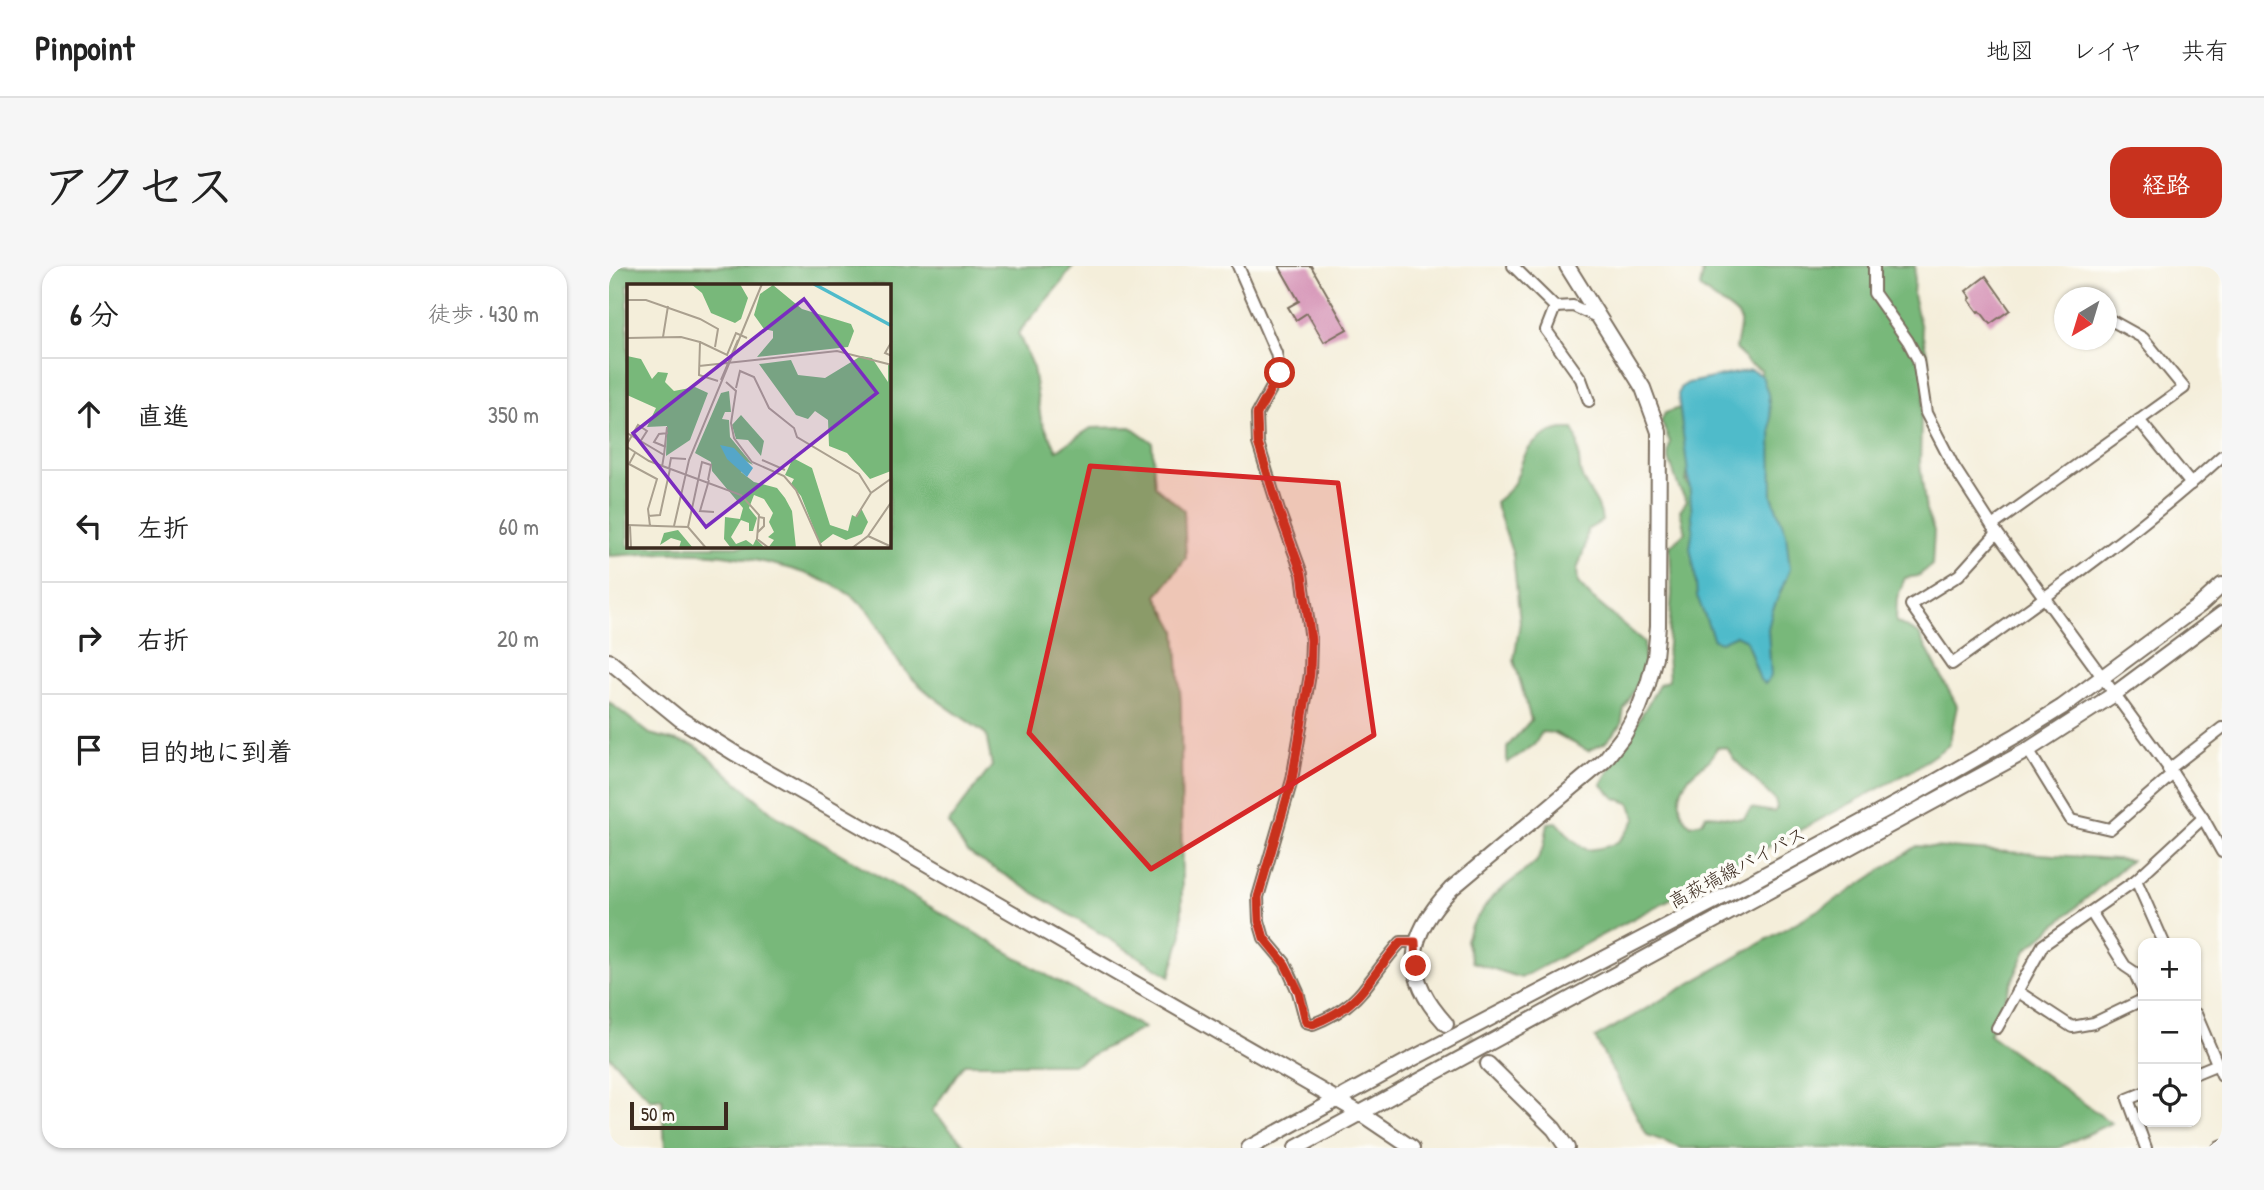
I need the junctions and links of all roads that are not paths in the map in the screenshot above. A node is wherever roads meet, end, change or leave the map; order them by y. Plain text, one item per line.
1 (1238, 266) edge
2 (1513, 266) edge
3 (1567, 266) edge
4 (1874, 266) edge
5 (1555, 307) junction
6 (1599, 318) junction
7 (2117, 324) edge
8 (1589, 401) dead end
9 (2139, 420) junction
10 (2222, 456) edge
11 (2191, 484) junction
12 (1995, 530) junction
13 (2222, 585) edge
14 (2045, 598) junction
15 (2222, 614) edge
16 (609, 661) edge
17 (2101, 677) junction
18 (2113, 695) junction
19 (2222, 727) edge
20 (2028, 750) junction
21 (2170, 772) junction
22 (2203, 818) junction
23 (2222, 852) edge
24 (2136, 880) junction
25 (2091, 912) junction
26 (2162, 938) edge
27 (1415, 942) junction
28 (2017, 991) junction
29 (1446, 1024) tunnel mouth
30 (2201, 1026) edge
31 (1997, 1028) dead end
32 (1488, 1064) tunnel mouth
33 (2220, 1070) edge
34 (2201, 1072) edge
35 (2138, 1095) edge
36 (1337, 1100) junction
37 (1360, 1113) junction
38 (1248, 1148) edge
39 (1296, 1148) edge
40 (1412, 1148) edge
41 (1567, 1148) edge
42 (2146, 1148) edge

1 - 27 street
2 - 5 street
3 - 6 main road
4 - 12 street
5 - 6 street
5 - 8 street
6 - 27 main road
7 - 9 street
9 - 11 street
9 - 12 street
10 - 11 street
11 - 14 street
12 - 14 street
12 - 14 street
13 - 17 main road, 高萩塙線バイパス
14 - 17 street
15 - 18 main road, 高萩塙線バイパス
16 - 36 main road
17 - 18 street
17 - 36 main road, 高萩塙線バイパス
18 - 20 main road, 高萩塙線バイパス
18 - 21 street
19 - 21 street
20 - 21 street
20 - 37 main road, 高萩塙線バイパス
21 - 22 street
22 - 23 street
22 - 24 street
24 - 25 street
24 - 26 street
25 - 28 street
25 - 28 street
27 - 29 main road
28 - 31 street
30 - 33 street
32 - 41 main road
33 - 34 street
35 - 42 street
36 - 37 main road
36 - 38 main road, 高萩塙線バイパス
37 - 39 main road, 高萩塙線バイパス
37 - 40 main road

